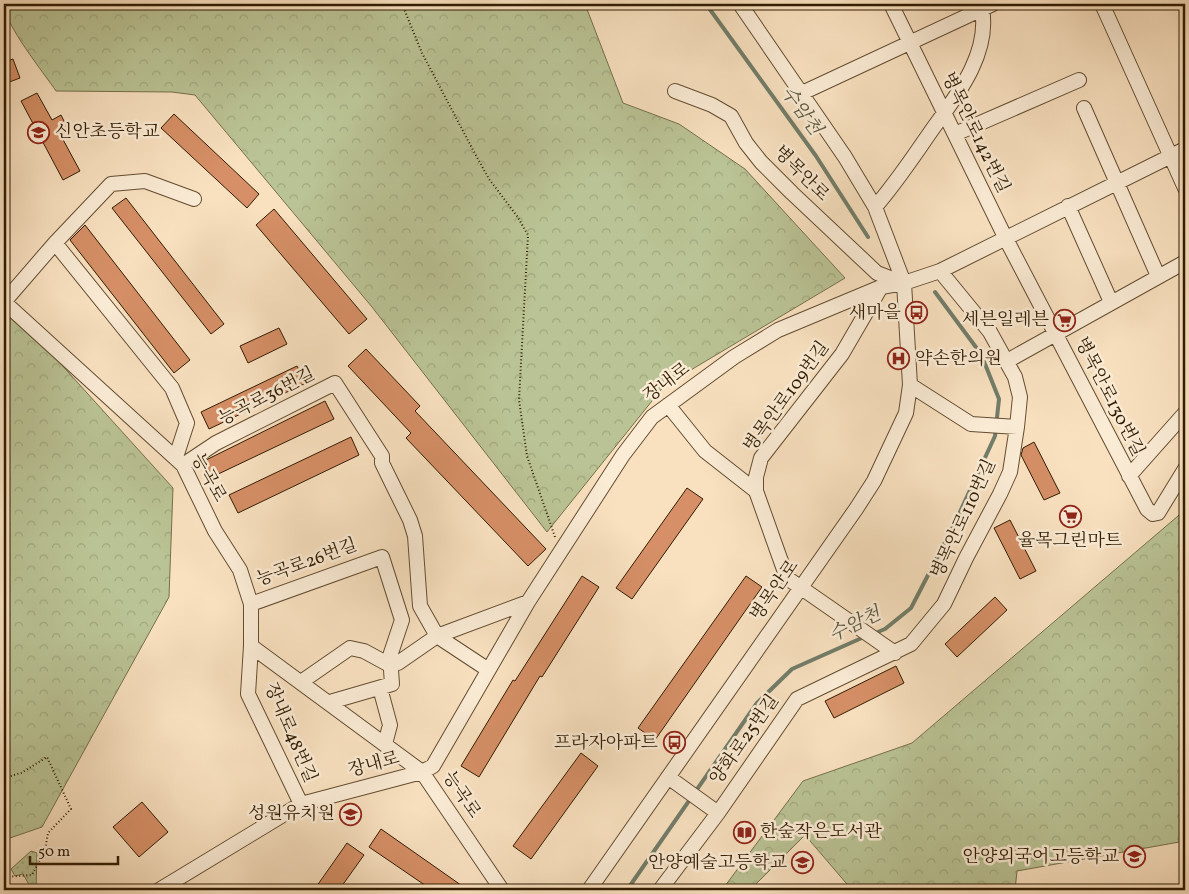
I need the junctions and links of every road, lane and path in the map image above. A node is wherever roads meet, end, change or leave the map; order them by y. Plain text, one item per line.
1 (402, 4) edge
2 (740, 4) edge
3 (891, 4) edge
4 (1102, 4) edge
5 (988, 6) edge
6 (910, 42) junction
7 (1079, 80) dead end
8 (675, 91) dead end
9 (802, 94) junction
10 (1084, 108) dead end
11 (945, 113) junction
12 (954, 134) junction
13 (1185, 149) edge
14 (1170, 156) junction
15 (1116, 182) junction
16 (1185, 188) edge
17 (194, 199) dead end
18 (1068, 206) junction
19 (875, 207) junction
20 (1006, 239) junction
21 (54, 243) junction
22 (1185, 262) edge
23 (940, 271) junction
24 (1158, 276) junction
25 (904, 283) junction
26 (881, 287) junction
27 (4, 302) edge
28 (1111, 302) junction
29 (1056, 334) junction
30 (1006, 361) junction
31 (910, 385) junction
32 (668, 405) junction
33 (1185, 413) edge
34 (1014, 426) junction
35 (179, 461) junction
36 (1185, 469) edge
37 (1129, 476) junction
38 (756, 492) junction
39 (562, 550) junction
40 (800, 586) junction
41 (528, 602) junction
42 (251, 604) junction
43 (420, 606) junction
44 (402, 620) junction
45 (437, 636) junction
46 (251, 646) junction
47 (890, 649) junction
48 (391, 663) junction
49 (487, 669) junction
50 (301, 682) junction
51 (380, 688) junction
52 (330, 702) junction
53 (385, 744) junction
54 (422, 772) junction
55 (668, 777) junction
56 (4, 778) edge
57 (301, 804) junction
58 (713, 810) junction
59 (4, 877) edge
60 (159, 890) edge
61 (502, 890) edge
62 (589, 890) edge
63 (660, 890) edge

1 - 39 path
2 - 9 street, 병목안로
3 - 6 street, 병목안로142번길
4 - 14 street
5 - 6 street
5 - 11 street
6 - 9 street
6 - 11 street, 병목안로142번길
7 - 12 street
8 - 25 street, 병목안로
9 - 19 street, 병목안로
10 - 15 street
11 - 12 street, 병목안로142번길
11 - 19 street
12 - 20 street, 병목안로142번길
13 - 14 street
14 - 15 street
14 - 16 street
15 - 18 street
15 - 24 street
17 - 21 street
18 - 20 street
18 - 28 street
19 - 25 street, 병목안로
20 - 23 street
20 - 29 street, 병목안로130번길
21 - 27 street
21 - 35 street
22 - 24 street, 병목안로130번길
23 - 25 street
23 - 30 street, 병목안로110번길
24 - 28 street, 병목안로130번길
25 - 26 street, 장내로
25 - 31 street, 병목안로
26 - 32 street, 장내로
26 - 38 street, 병목안로109번길
27 - 35 street, 능곡로
28 - 29 street, 병목안로130번길
29 - 30 street
29 - 37 street, 병목안로130번길
30 - 34 street, 병목안로110번길
31 - 34 street
31 - 40 street, 병목안로
32 - 38 street
32 - 39 street, 장내로
33 - 37 street, 병목안로130번길
34 - 47 street, 병목안로110번길
35 - 42 street, 능곡로
35 - 43 street, 능곡로36번길
36 - 37 street, 병목안로130번길
38 - 40 street, 병목안로109번길
39 - 41 street, 장내로
40 - 47 street
40 - 55 street, 병목안로
41 - 45 street
41 - 49 street, 장내로
42 - 44 street, 능곡로26번길
42 - 46 street, 능곡로
43 - 44 street
43 - 45 street, 능곡로36번길
44 - 48 street
45 - 48 street
45 - 49 street, 능곡로36번길
46 - 50 street, 능곡로
46 - 57 street, 장내로48번길
47 - 58 street, 양화로25번길
48 - 50 street
48 - 51 street
49 - 54 street, 장내로
50 - 52 street, 능곡로
51 - 52 street
51 - 53 street
52 - 53 street, 능곡로
53 - 54 street, 능곡로
54 - 57 street, 장내로
54 - 61 street, 능곡로
55 - 58 street
55 - 62 street, 병목안로
56 - 59 path
57 - 60 street, 장내로
58 - 63 street, 양화로25번길

